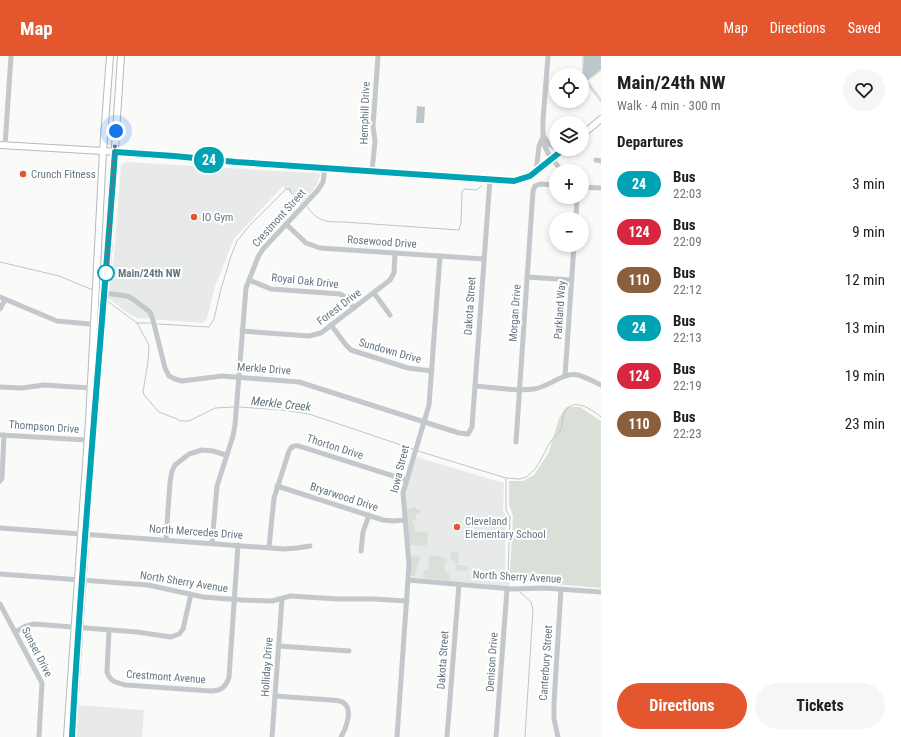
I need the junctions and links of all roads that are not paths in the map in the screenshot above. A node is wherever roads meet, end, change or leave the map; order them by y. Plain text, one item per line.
1 (10, 56) edge
2 (110, 56) edge
3 (120, 56) edge
4 (378, 56) edge
5 (548, 56) edge
6 (107, 85) junction
7 (119, 87) junction
8 (601, 119) edge
9 (589, 129) edge
10 (543, 136) junction
11 (549, 144) edge
12 (2, 146) edge
13 (103, 151) junction
14 (115, 152) junction
15 (556, 156) edge
16 (552, 159) junction
17 (556, 164) edge
18 (325, 168) junction
19 (372, 171) junction
20 (536, 172) junction
21 (490, 179) junction
22 (549, 184) edge
23 (589, 187) edge
24 (601, 188) edge
25 (286, 224) junction
26 (574, 252) edge
27 (395, 253) junction
28 (440, 256) junction
29 (484, 259) junction
30 (527, 277) junction
31 (249, 280) junction
32 (572, 280) junction
33 (374, 293) junction
34 (104, 294) junction
35 (2, 298) edge
36 (354, 308) junction
37 (0, 309) edge
38 (390, 315) dead end
39 (93, 324) junction
40 (101, 325) junction
41 (331, 325) junction
42 (242, 331) junction
43 (432, 371) junction
44 (565, 376) junction
45 (239, 377) junction
46 (601, 385) edge
47 (475, 386) junction
48 (0, 387) edge
49 (90, 388) junction
50 (519, 390) junction
51 (424, 421) junction
52 (468, 434) joint
53 (2, 435) edge
54 (87, 440) junction
55 (516, 442) dead end
56 (226, 455) junction
57 (406, 480) junction
58 (0, 481) edge
59 (277, 486) junction
60 (369, 516) junction
61 (404, 520) junction
62 (0, 528) edge
63 (83, 534) junction
64 (166, 539) junction
65 (212, 543) junction
66 (238, 545) junction
67 (310, 546) dead end
68 (270, 547) junction
69 (361, 551) dead end
70 (0, 574) edge
71 (80, 580) junction
72 (408, 580) junction
73 (459, 584) junction
74 (507, 588) junction
75 (561, 589) junction
76 (601, 592) edge
77 (191, 594) junction
78 (234, 599) junction
79 (282, 599) junction
80 (406, 601) junction
81 (0, 604) edge
82 (77, 627) junction
83 (109, 630) junction
84 (15, 632) junction
85 (279, 646) junction
86 (348, 651) dead end
87 (275, 696) junction
88 (39, 737) edge
89 (67, 737) edge
90 (72, 737) edge
91 (272, 737) edge
92 (341, 737) edge
93 (397, 737) edge
94 (447, 737) edge
95 (496, 737) edge
96 (558, 737) edge

1 - 12 street
2 - 6 main road
3 - 7 main road
4 - 19 street, Hemphill Drive
5 - 10 street
6 - 7 main road
6 - 13 main road
7 - 14 main road
8 - 9 main road
10 - 11 street
10 - 16 street
10 - 20 street
12 - 13 main road
13 - 14 main road
13 - 39 main road
14 - 18 main road
14 - 34 main road
15 - 16 main road
16 - 17 street
16 - 20 main road
18 - 19 main road
18 - 25 street, Crestmont Street
19 - 21 main road
20 - 21 main road
21 - 29 street, Dakota Street
22 - 30 street, Morgan Drive
23 - 24 street
25 - 27 street, Rosewood Drive
25 - 31 street, Crestmont Street
26 - 32 street, Parkland Way
27 - 28 street, Rosewood Drive
27 - 33 street, Forest Drive
28 - 29 street, Rosewood Drive
28 - 43 street, Iowa Street
29 - 47 street, Dakota Street
30 - 32 street
30 - 50 street, Morgan Drive
31 - 36 street, Royal Oak Drive
31 - 42 street, Crestmont Street
32 - 44 street, Parkland Way
33 - 36 street, Forest Drive
33 - 38 street
34 - 40 main road
34 - 45 street, Merkle Drive
35 - 37 street
35 - 39 street
36 - 41 street, Forest Drive
39 - 40 street
39 - 49 main road
40 - 63 main road
41 - 42 street, Forest Drive
41 - 43 street, Sundown Drive
42 - 45 street, Crestmont Street
43 - 51 street, Iowa Street
44 - 46 street
44 - 50 street
45 - 51 street, Merkle Drive
45 - 56 street, Crestmont Street
47 - 50 street
47 - 52 street, Dakota Street
48 - 49 street
49 - 54 main road
50 - 55 street, Morgan Drive
51 - 52 street, Merkle Drive
51 - 57 street, Iowa Street
53 - 54 street, Thompson Drive
53 - 58 street
54 - 63 main road
56 - 64 street
56 - 65 street, Crestmont Street
57 - 59 street, Thorton Drive
57 - 61 street, Iowa Street
59 - 60 street, Bryarwood Drive
59 - 68 street
60 - 61 street, Bryarwood Drive
60 - 69 street
61 - 72 street, Iowa Street
62 - 63 street, North Mercedes Drive
63 - 64 street, North Mercedes Drive
63 - 71 main road
64 - 65 street, North Mercedes Drive
65 - 66 street, North Mercedes Drive
66 - 68 street, North Mercedes Drive
66 - 78 street, Crestmont Avenue
67 - 68 street, North Mercedes Drive
70 - 71 street, North Sherry Avenue
71 - 77 street, North Sherry Avenue
71 - 82 main road
72 - 73 street, North Sherry Avenue
72 - 80 street, Iowa Street
73 - 74 street, North Sherry Avenue
73 - 94 street, Dakota Street
74 - 75 street, North Sherry Avenue
74 - 95 street, Denison Drive
75 - 76 street, North Sherry Avenue
75 - 96 street, Canterbury Street
77 - 78 street, North Sherry Avenue
77 - 83 street
78 - 79 street, North Sherry Avenue
78 - 83 street, Crestmont Avenue
79 - 80 street, North Sherry Avenue
79 - 85 street, Holliday Drive
80 - 93 street, Iowa Street
81 - 84 street, Sunset Drive
82 - 83 street
82 - 84 street
82 - 89 main road
82 - 90 main road
84 - 88 street, Sunset Drive
85 - 86 street
85 - 87 street, Holliday Drive
87 - 91 street, Holliday Drive
87 - 92 street

